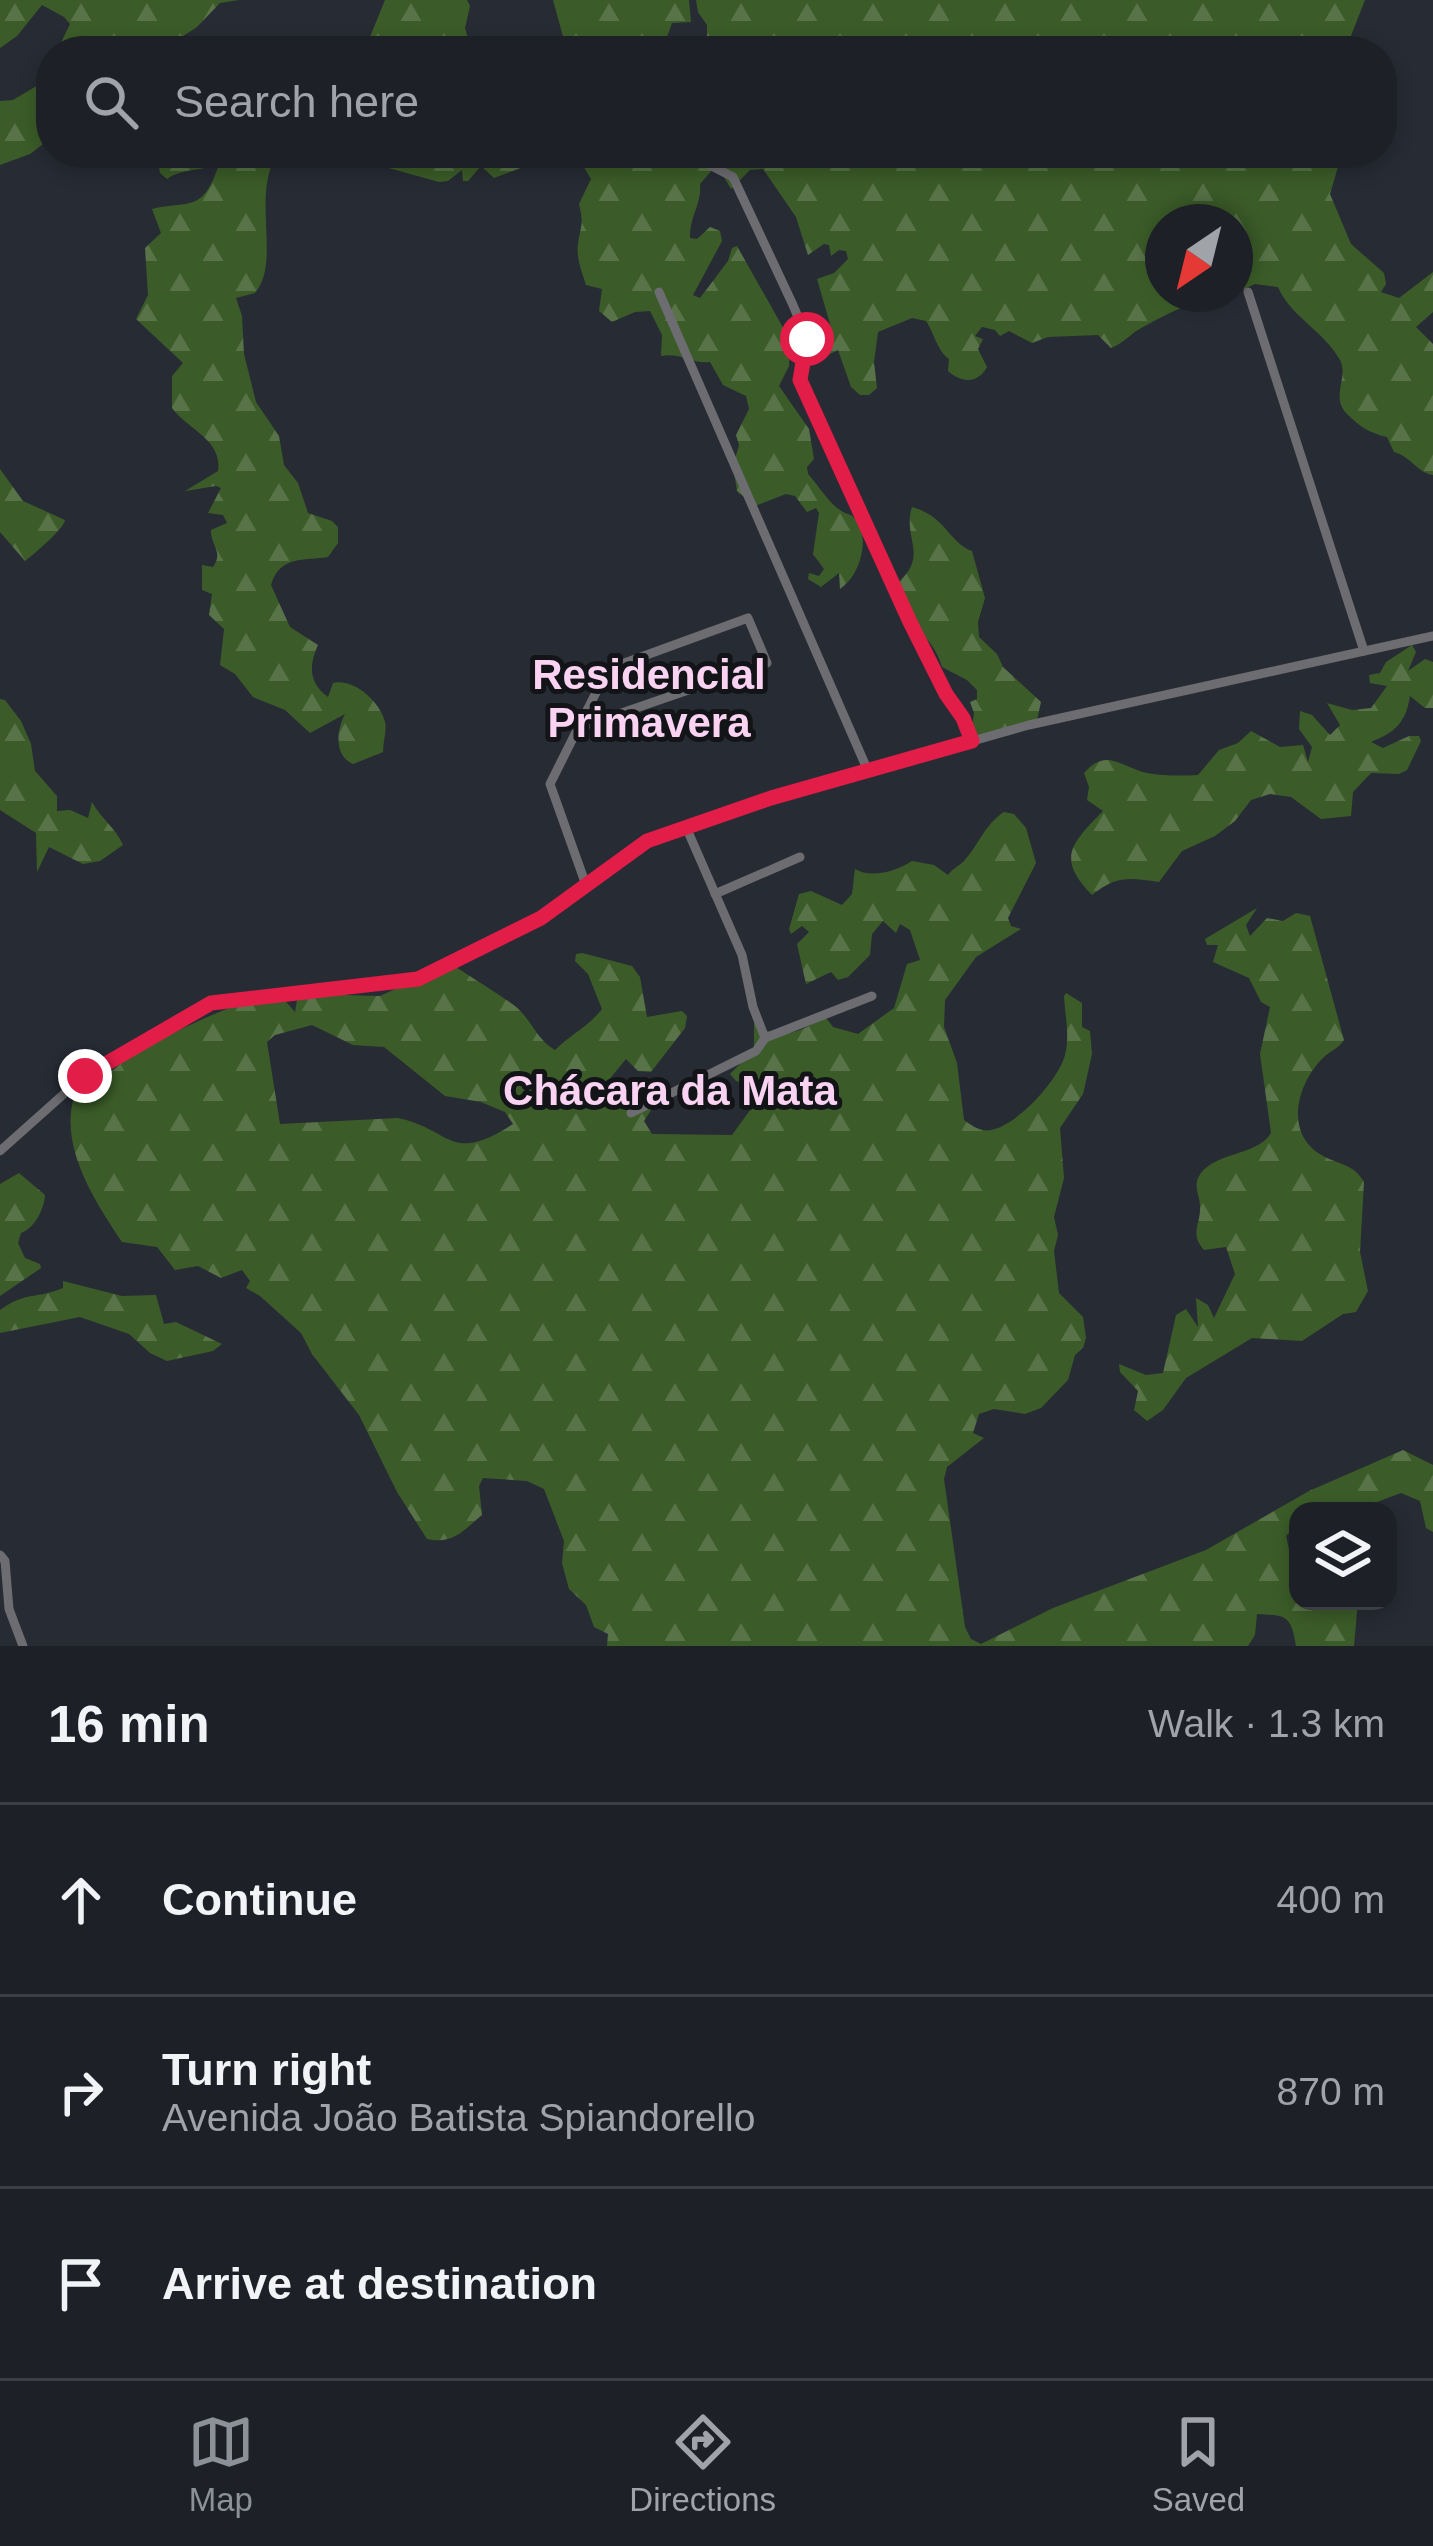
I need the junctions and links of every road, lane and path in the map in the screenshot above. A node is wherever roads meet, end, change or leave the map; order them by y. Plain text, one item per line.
1 (715, 168) edge
2 (659, 292) dead end
3 (1253, 307) edge
4 (1433, 636) edge
5 (1364, 651) junction
6 (578, 728) junction
7 (972, 741) junction
8 (868, 771) junction
9 (686, 827) junction
10 (800, 857) dead end
11 (586, 885) junction
12 (716, 894) junction
13 (872, 996) dead end
14 (765, 1038) junction
15 (631, 1113) dead end
16 (0, 1150) edge
17 (0, 1556) edge
18 (23, 1646) edge

1 - 7 street
2 - 8 street
3 - 5 street
4 - 5 street
5 - 7 street
6 - 6 street
6 - 11 street
7 - 8 street
8 - 9 street
9 - 11 street
9 - 12 street
10 - 12 street
11 - 16 street
12 - 14 street
13 - 14 street
14 - 15 street
17 - 18 street

